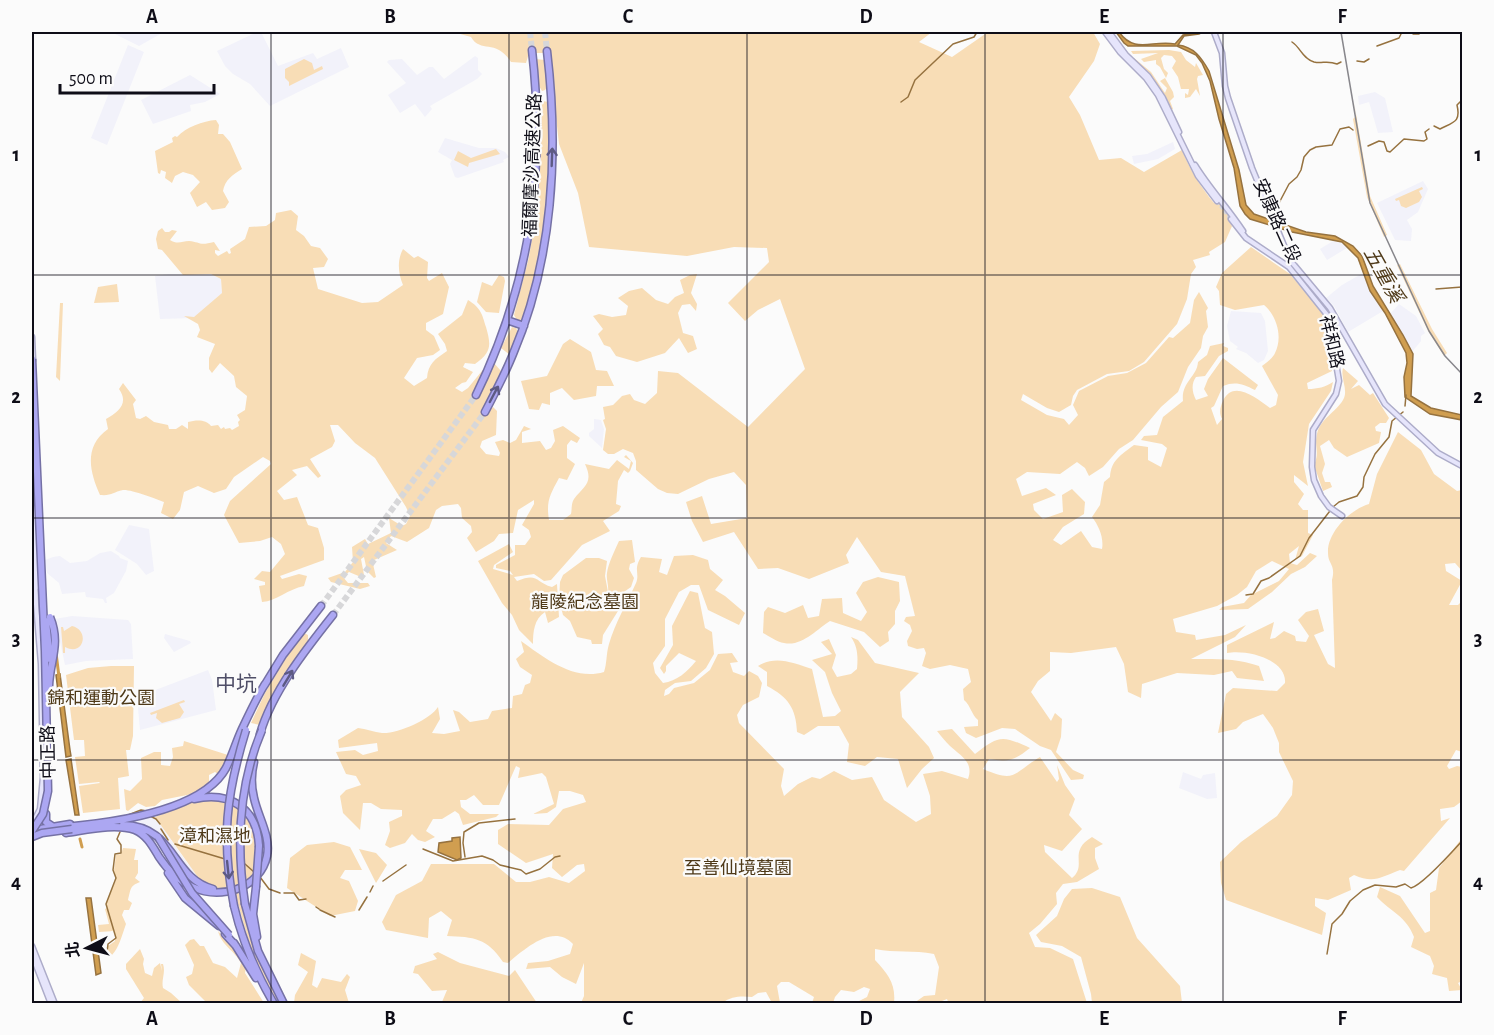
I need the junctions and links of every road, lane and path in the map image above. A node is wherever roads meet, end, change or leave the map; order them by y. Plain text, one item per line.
1 (1107, 32) edge
2 (1214, 32) edge
3 (532, 50) tunnel mouth
4 (547, 51) tunnel mouth
5 (552, 95) junction
6 (537, 97) junction
7 (1191, 159) junction
8 (507, 320) junction
9 (524, 326) junction
10 (32, 337) edge
11 (32, 359) edge
12 (476, 395) tunnel mouth
13 (32, 400) edge
14 (485, 412) tunnel mouth
15 (32, 435) edge
16 (1462, 466) edge
17 (32, 467) edge
18 (1342, 516) dead end
19 (39, 547) junction
20 (321, 606) tunnel mouth
21 (42, 613) junction
22 (333, 615) tunnel mouth
23 (303, 629) junction
24 (315, 638) junction
25 (44, 651) junction
26 (41, 668) junction
27 (47, 668) junction
28 (47, 677) junction
29 (41, 684) junction
30 (45, 693) junction
31 (244, 729) junction
32 (262, 730) junction
33 (47, 736) junction
34 (180, 802) junction
35 (45, 813) junction
36 (112, 822) junction
37 (56, 826) junction
38 (33, 832) edge
39 (158, 837) junction
40 (158, 854) junction
41 (226, 891) junction
42 (229, 936) junction
43 (32, 946) edge
44 (32, 955) edge
45 (274, 985) junction
46 (269, 995) junction
47 (53, 1004) edge
48 (274, 1004) edge
49 (284, 1004) edge

1 - 7 main road
1 - 7 main road
2 - 16 main road, 安康路二段
3 - 6 highway, 福爾摩沙高速公路
4 - 5 highway, 福爾摩沙高速公路
5 - 6 highway
9 -> 5 highway, 福爾摩沙高速公路
6 - 8 highway, 福爾摩沙高速公路
7 - 18 main road, 祥和路
8 - 9 highway
8 - 12 highway, 福爾摩沙高速公路
14 -> 9 highway, 福爾摩沙高速公路
10 - 21 main road, 中正路
11 - 19 highway, bridge
13 - 21 main road, 中正路
15 - 38 highway, bridge
17 - 21 main road, 中正路
19 - 28 highway, bridge
19 - 33 highway, bridge
20 - 23 highway
21 - 25 main road, 中正路
21 - 26 main road, 中正路
21 - 27 main road, 中正路
21 - 33 highway, bridge
22 - 24 highway
23 - 24 highway
23 - 31 highway
32 -> 24 highway
25 - 26 main road, 中正路
25 - 27 main road
26 - 29 main road, 中正路
27 - 28 main road, 中正路
28 - 30 main road
28 - 33 main road, 中正路
29 - 30 main road
29 - 38 main road, 中正路
30 - 33 main road, 中正路
31 - 34 highway
31 -> 46 highway, bridge
32 - 41 highway, bridge
32 - 45 highway, bridge
33 - 35 main road, 中正路
33 - 38 highway, bridge
34 - 36 highway
34 - 45 highway, bridge
35 - 37 highway
35 - 38 main road, 中正路
35 - 38 main road, 中正路
36 - 37 highway
36 - 38 highway, bridge
37 - 38 highway
38 - 39 highway, bridge
38 - 40 highway, bridge
39 - 41 highway, bridge
39 - 42 highway, bridge
40 - 41 highway
40 - 42 highway, bridge
42 - 46 highway
43 - 47 main road
44 - 47 main road
45 - 49 highway
46 - 48 highway

